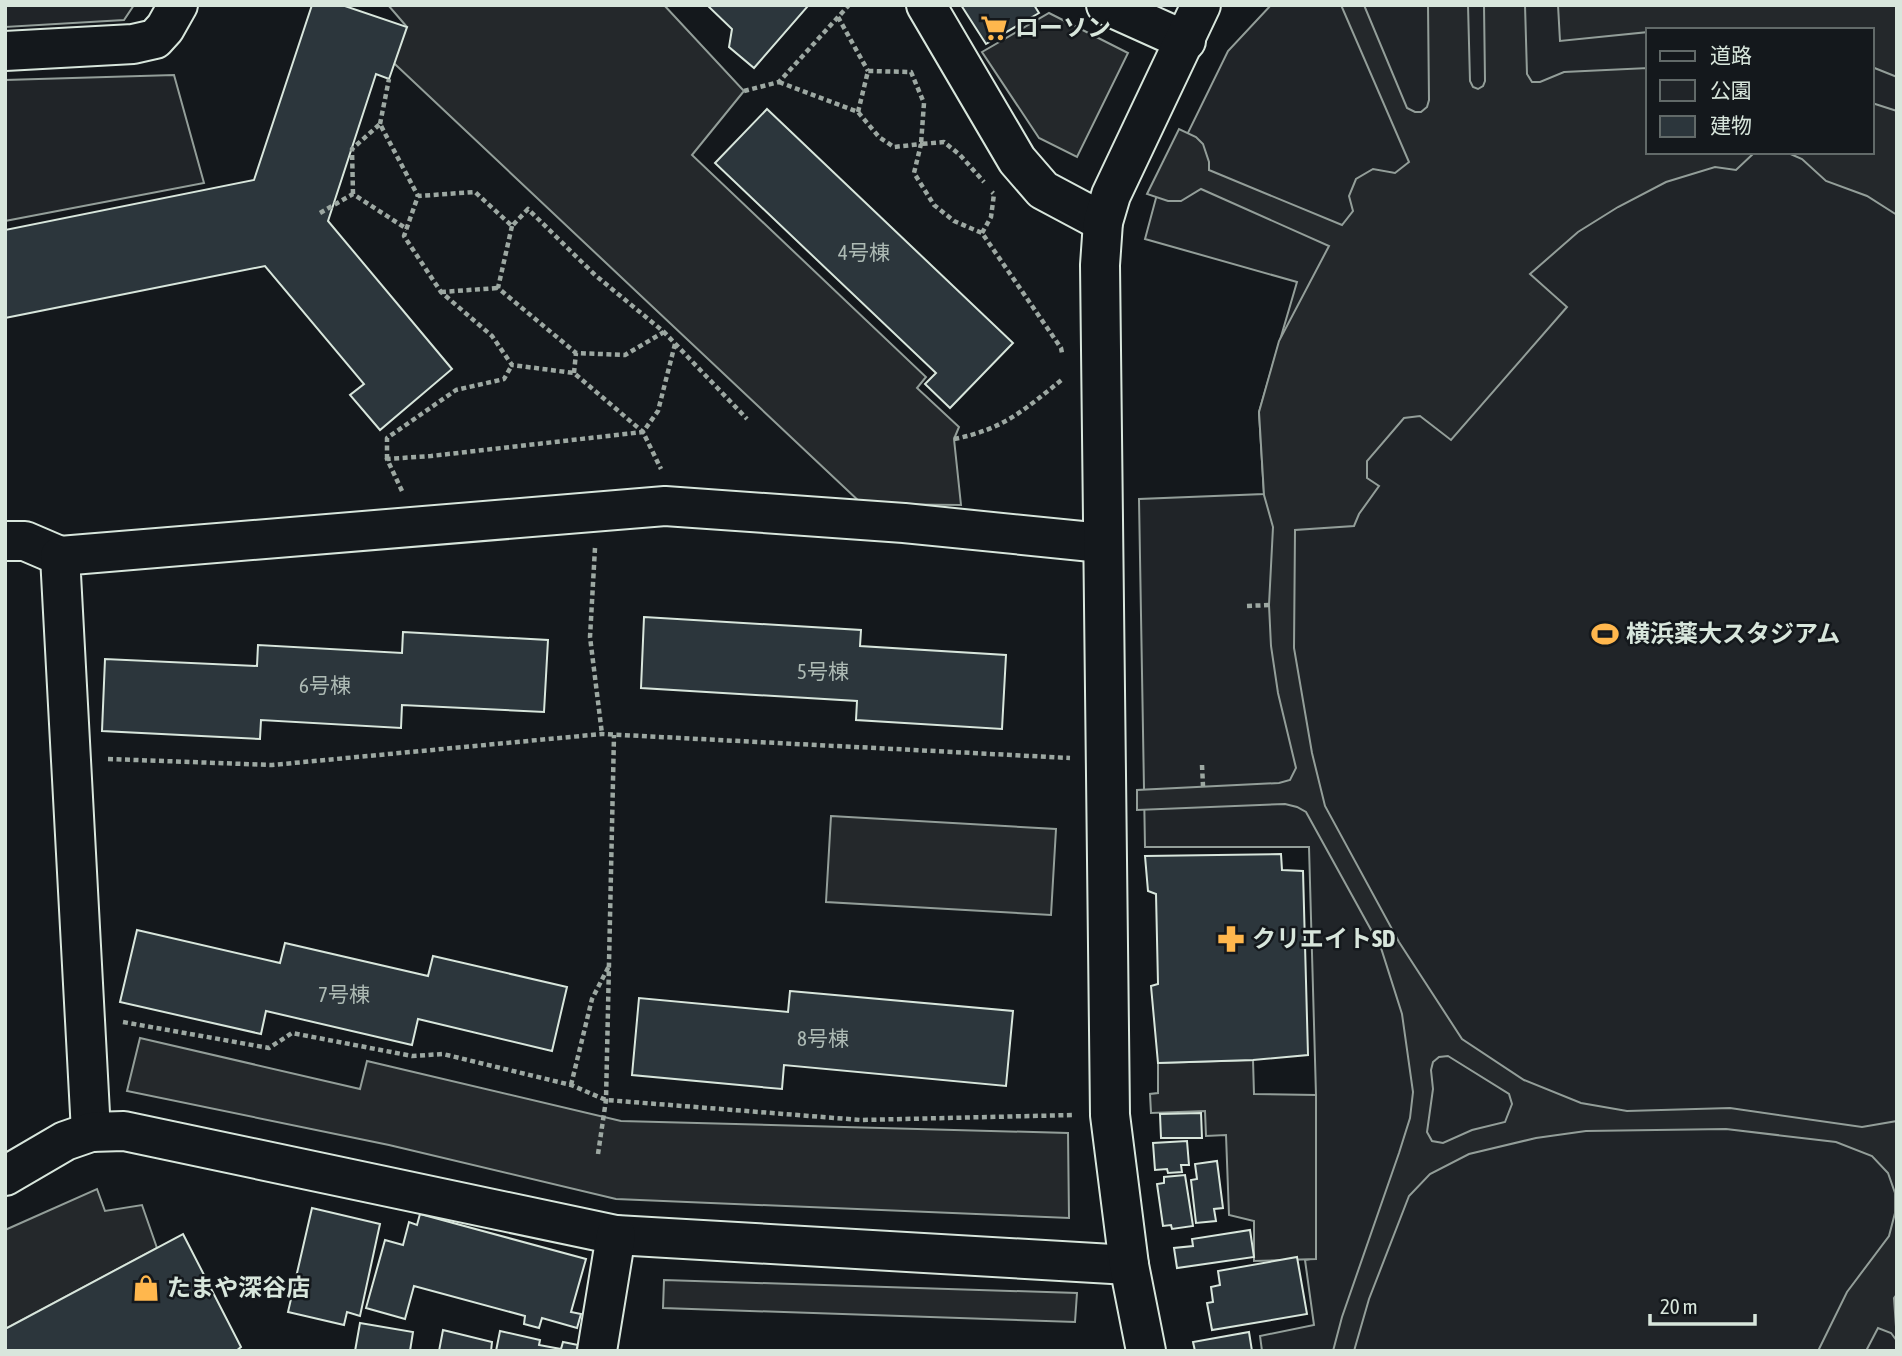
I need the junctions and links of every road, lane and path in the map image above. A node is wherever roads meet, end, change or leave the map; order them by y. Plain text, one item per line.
1 (178, 5) edge
2 (849, 5) edge
3 (926, 5) edge
4 (1106, 5) edge
5 (1201, 5) edge
6 (838, 17) junction
7 (1185, 41) junction
8 (5, 51) edge
9 (868, 71) junction
10 (389, 79) dead end
11 (779, 82) junction
12 (744, 91) dead end
13 (858, 112) junction
14 (380, 124) junction
15 (921, 144) junction
16 (353, 194) junction
17 (418, 197) junction
18 (320, 213) dead end
19 (1103, 222) junction
20 (512, 226) junction
21 (407, 229) junction
22 (982, 233) junction
23 (498, 288) junction
24 (441, 292) junction
25 (664, 332) junction
26 (675, 344) junction
27 (576, 353) junction
28 (1062, 358) dead end
29 (512, 365) junction
30 (1064, 368) dead end
31 (574, 373) junction
32 (747, 419) dead end
33 (643, 432) junction
34 (954, 439) dead end
35 (387, 458) junction
36 (665, 506) junction
37 (597, 512) junction
38 (418, 527) junction
39 (5, 541) edge
40 (1102, 544) junction
41 (60, 556) junction
42 (1269, 605) dead end
43 (1247, 607) dead end
44 (602, 734) junction
45 (614, 735) junction
46 (71, 758) junction
47 (1106, 760) junction
48 (1202, 765) dead end
49 (1203, 786) dead end
50 (610, 966) junction
51 (84, 1015) junction
52 (571, 1085) junction
53 (606, 1100) junction
54 (1110, 1115) junction
55 (91, 1132) junction
56 (598, 1154) dead end
57 (5, 1176) edge
58 (616, 1235) junction
59 (1129, 1265) junction
60 (597, 1351) edge
61 (1146, 1351) edge

1 - 8 street
2 - 6 path
3 - 19 street
4 - 7 street
5 - 7 street
6 - 9 path
6 - 11 path
7 - 19 street
9 - 13 path
9 - 15 path
10 - 14 path
11 - 12 path
11 - 13 path
13 - 15 path
14 - 16 path
14 - 17 path
15 - 22 path
15 - 22 path
16 - 18 path
16 - 21 path
17 - 20 path
17 - 21 path
19 - 40 street
20 - 23 path
20 - 25 path
21 - 24 path
22 - 28 path
23 - 24 path
23 - 27 path
24 - 29 path
25 - 26 path
25 - 27 path
26 - 32 path
26 - 33 path
27 - 31 path
29 - 31 path
29 - 35 path
30 - 34 path
31 - 33 path
33 - 35 path
33 - 36 path
35 - 38 path
36 - 37 street
36 - 40 street
37 - 38 street
37 - 44 path
38 - 41 street
39 - 41 street
40 - 47 street
41 - 46 street
42 - 43 path
44 - 45 path
44 - 46 path
45 - 47 path
45 - 50 path
46 - 51 street
47 - 54 street
48 - 49 path
50 - 52 path
50 - 53 path
51 - 52 path
51 - 55 street
52 - 53 path
53 - 54 path
53 - 56 path
54 - 59 street
55 - 57 street
55 - 58 street
58 - 59 street
58 - 60 street
59 - 61 street

